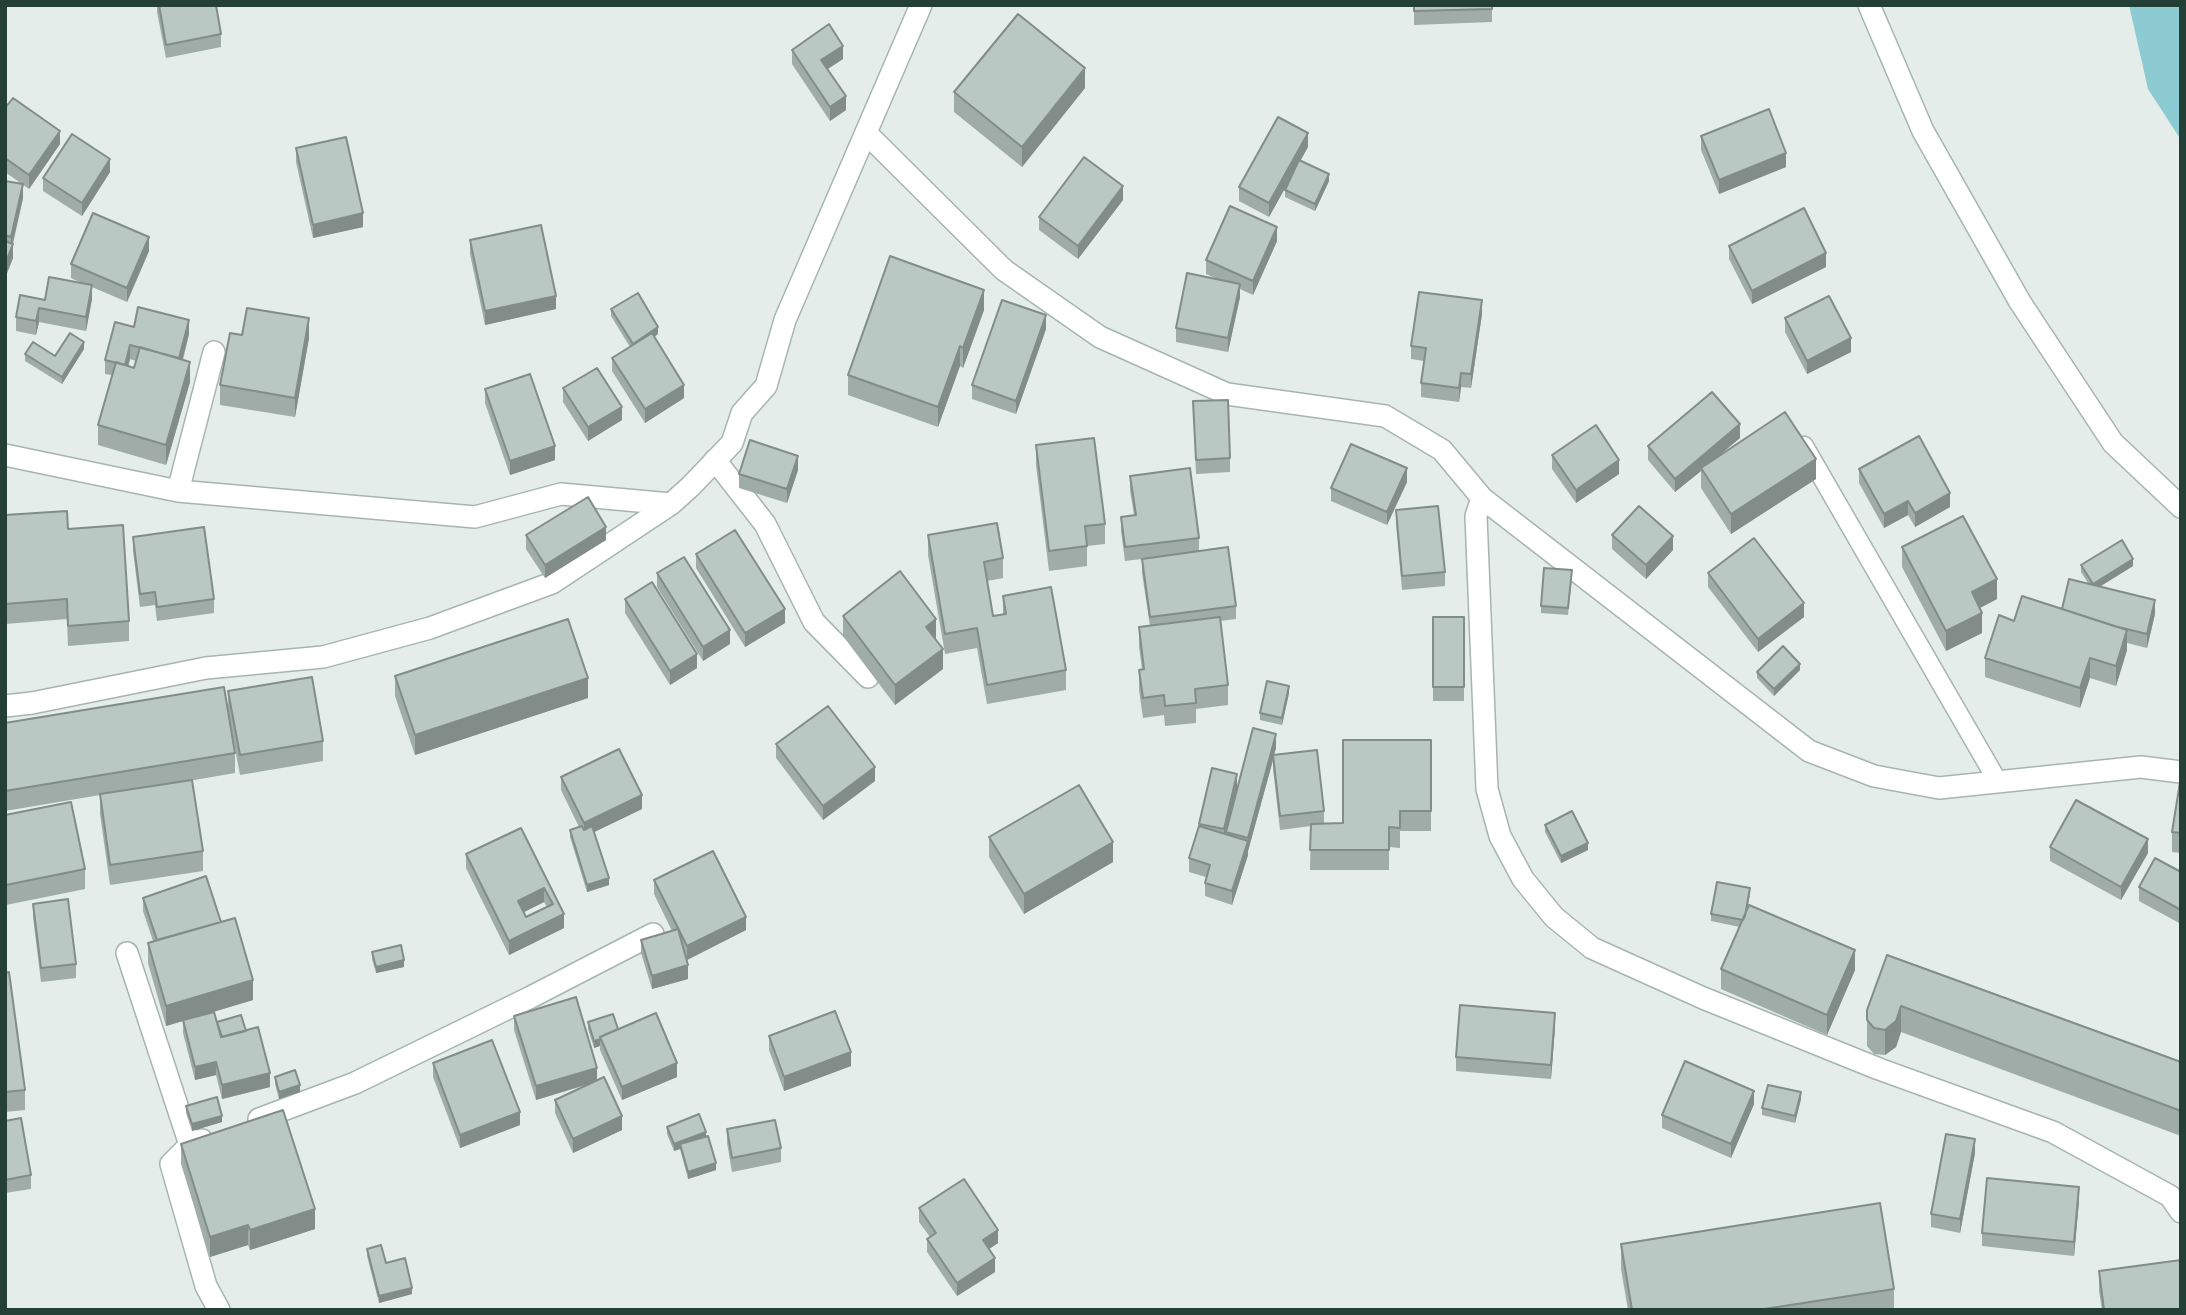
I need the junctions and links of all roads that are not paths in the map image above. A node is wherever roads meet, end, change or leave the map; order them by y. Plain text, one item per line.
1 (922, 5) edge
2 (1869, 5) edge
3 (866, 133) junction
4 (214, 352) dead end
5 (1799, 437) edge
6 (5, 455) edge
7 (715, 460) junction
8 (177, 491) junction
9 (1482, 498) junction
10 (671, 504) junction
11 (2181, 507) edge
12 (868, 677) edge
13 (5, 706) edge
14 (2181, 772) edge
15 (1998, 782) junction
16 (653, 934) edge
17 (127, 953) dead end
18 (241, 1126) edge
19 (215, 1135) edge
20 (190, 1145) junction
21 (2181, 1212) edge
22 (219, 1310) edge

1 - 3 street
2 - 11 street
3 - 7 street
3 - 9 street
4 - 8 street
5 - 15 lane
6 - 8 street
7 - 10 street
7 - 12 street
8 - 10 street
9 - 15 street
9 - 21 street
10 - 13 street
14 - 15 street
16 - 18 street
17 - 20 street
19 - 20 street
20 - 22 street

